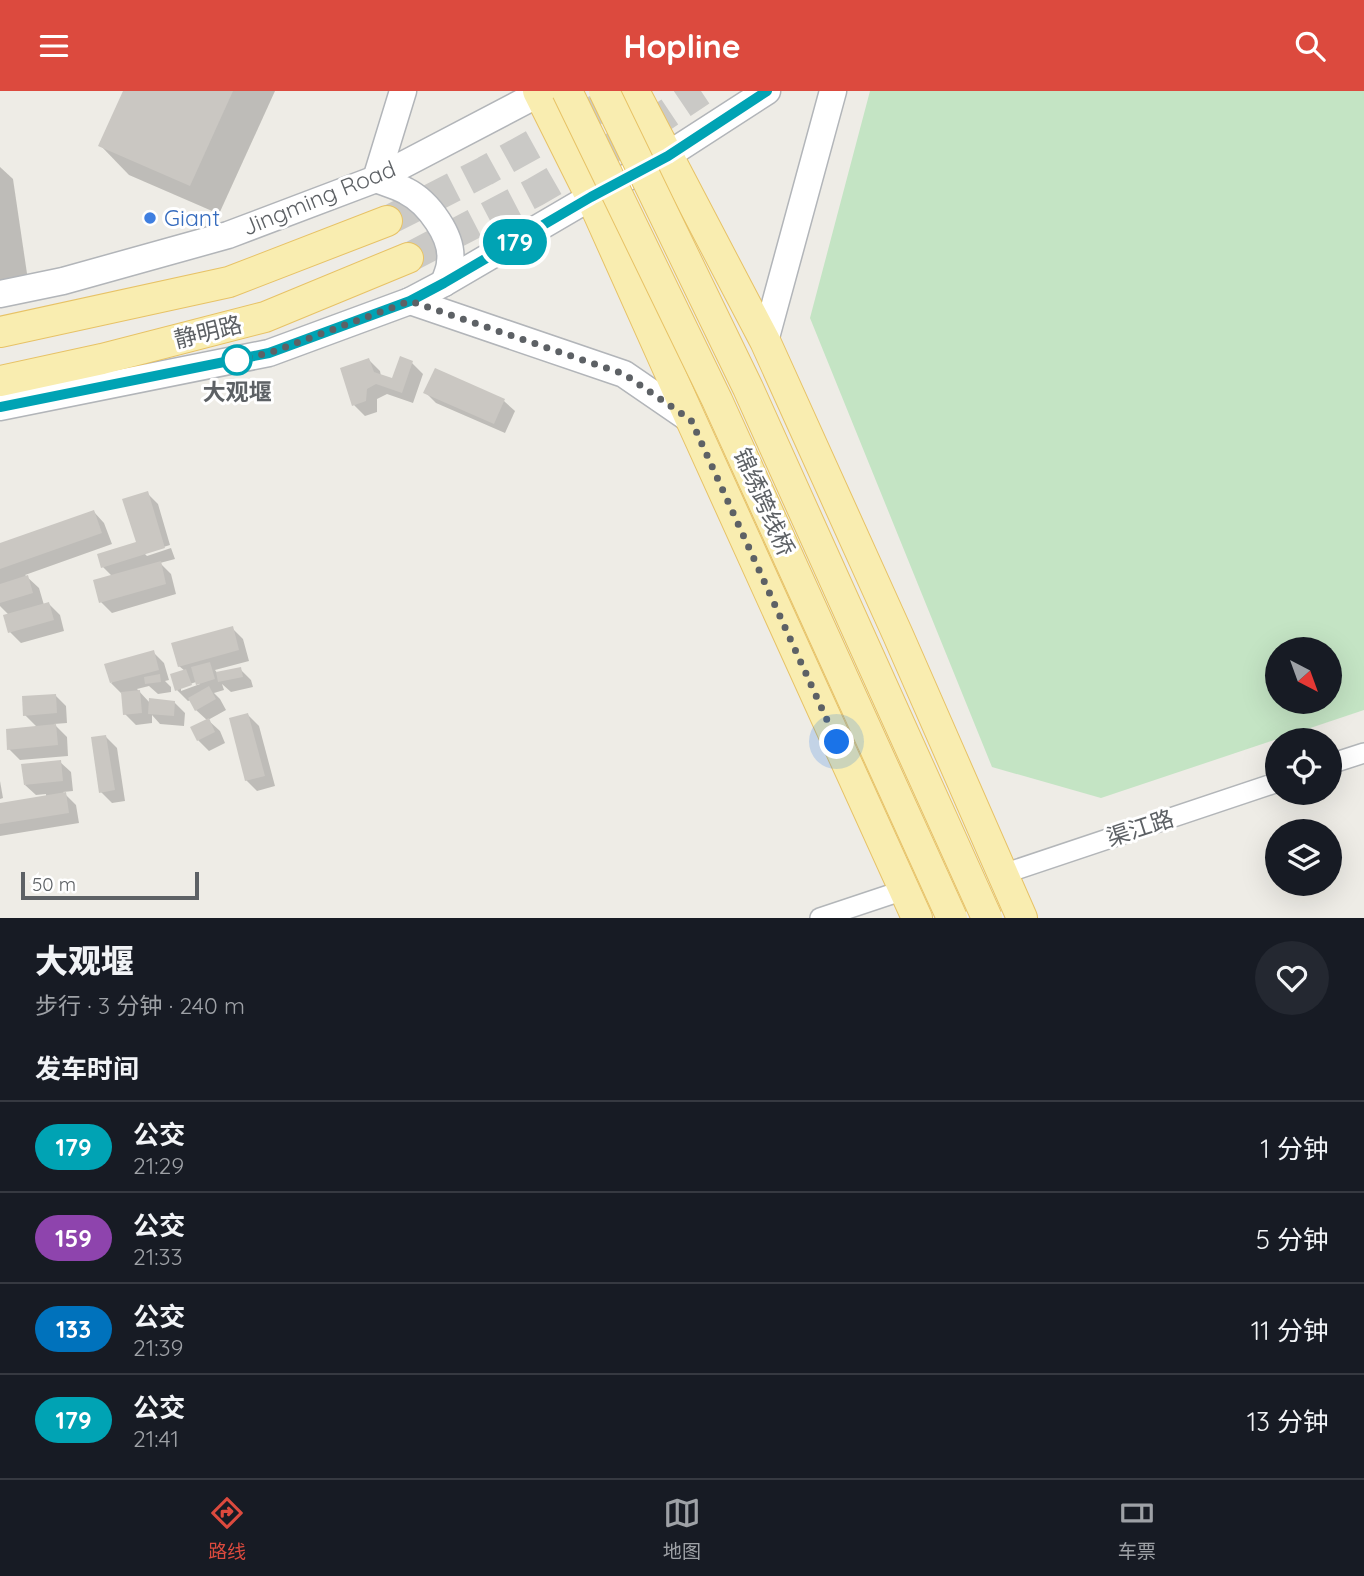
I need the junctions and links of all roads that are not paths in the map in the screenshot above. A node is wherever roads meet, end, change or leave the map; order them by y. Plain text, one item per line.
1 (403, 91) edge
2 (604, 91) edge
3 (634, 91) edge
4 (767, 91) edge
5 (833, 91) edge
6 (547, 92) edge
7 (668, 156) junction
8 (376, 179) junction
9 (591, 197) junction
10 (387, 221) tunnel mouth
11 (408, 258) tunnel mouth
12 (444, 283) junction
13 (0, 294) edge
14 (410, 301) junction
15 (0, 332) edge
16 (765, 341) junction
17 (0, 381) edge
18 (0, 407) edge
19 (691, 420) junction
20 (1364, 753) edge
21 (1342, 760) edge
22 (1265, 786) edge
23 (1003, 874) junction
24 (904, 890) junction
25 (820, 918) edge
26 (918, 918) edge
27 (952, 918) edge
28 (986, 918) edge
29 (1022, 918) edge

1 - 8 street
2 - 28 main road, 锦绣跨线桥, bridge
3 - 7 main road
4 - 7 street
5 - 16 street
6 - 8 street, Jingming Road
6 - 9 main road
6 - 27 main road, 锦绣跨线桥, bridge
7 - 9 street
7 - 16 main road
8 - 12 street
8 - 13 street, Jingming Road
9 - 12 street
9 - 19 main road
10 - 15 main road, 静明路
11 - 17 main road, 静明路
12 - 14 street
14 - 18 street
14 - 19 street
16 - 23 main road
19 - 24 main road
20 - 21 street
22 - 23 street, 渠江路
23 - 29 main road
24 - 25 street
24 - 26 main road

